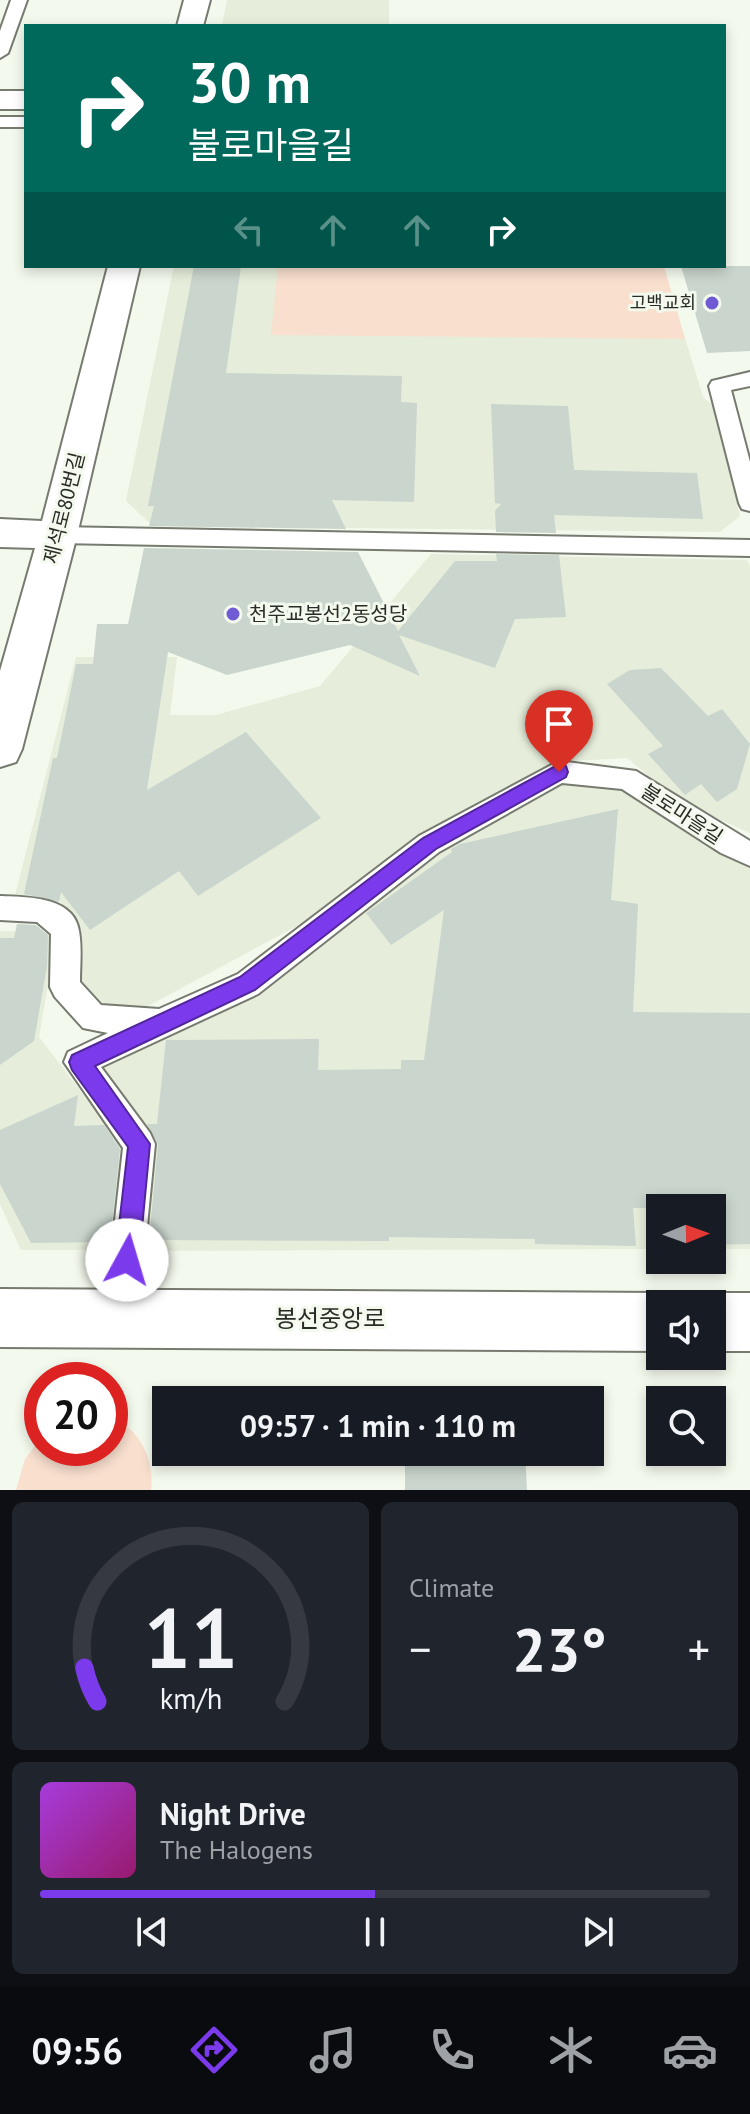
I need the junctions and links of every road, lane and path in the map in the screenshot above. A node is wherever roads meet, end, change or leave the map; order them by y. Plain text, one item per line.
1 (19, 0) edge
2 (197, 0) edge
3 (191, 24) edge
4 (0, 53) edge
5 (0, 100) edge
6 (24, 100) edge
7 (0, 122) edge
8 (24, 122) edge
9 (124, 268) edge
10 (750, 379) edge
11 (750, 503) edge
12 (0, 533) edge
13 (58, 535) junction
14 (750, 548) edge
15 (0, 749) edge
16 (750, 854) edge
17 (0, 908) edge
18 (160, 1023) junction
19 (0, 1318) edge
20 (121, 1319) junction
21 (646, 1322) edge
22 (726, 1322) edge
23 (750, 1322) edge

1 - 4 lane
2 - 3 street
5 - 6 street
7 - 8 lane
9 - 13 street, 제석로80번길
10 - 11 lane
12 - 13 street
13 - 14 lane
13 - 15 street, 제석로80번길
16 - 18 lane, 불로마을길
17 - 18 lane, 불로마을길
18 - 20 lane, 불로마을길
19 - 20 street, 봉선중앙로
20 - 21 street, 봉선중앙로
22 - 23 street

